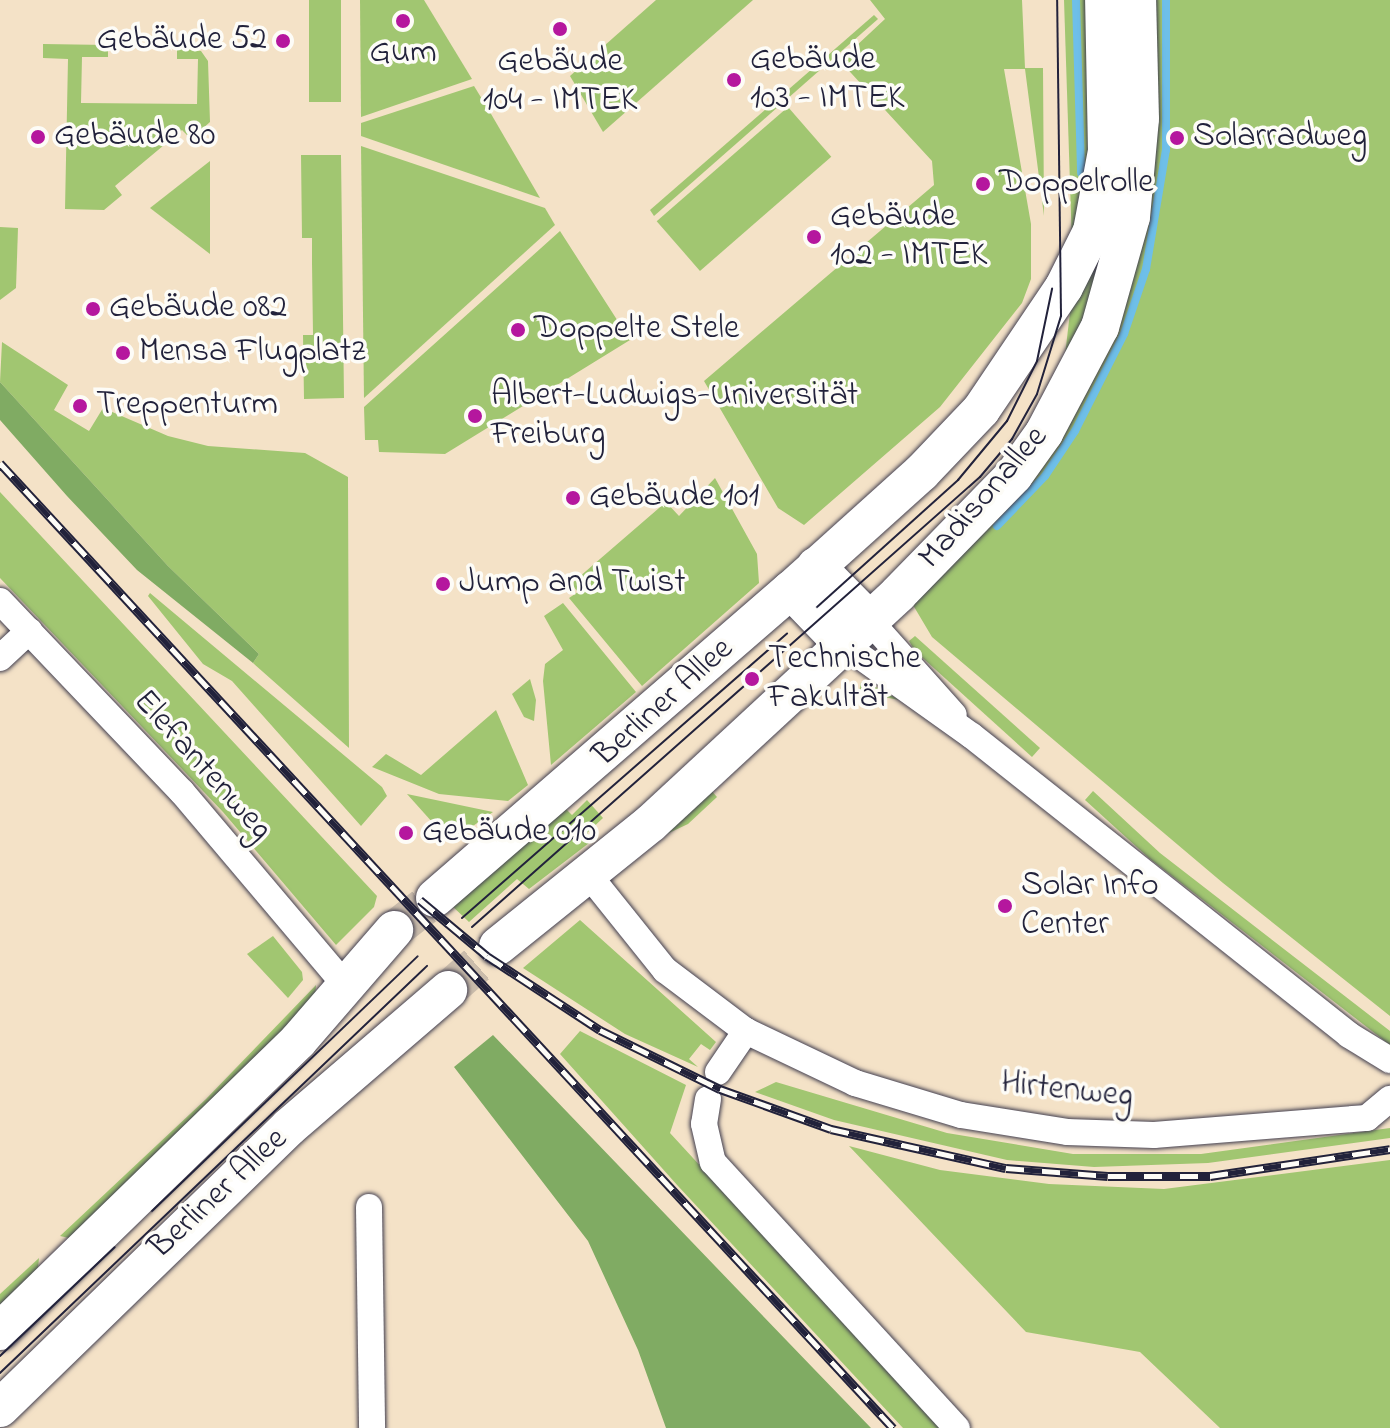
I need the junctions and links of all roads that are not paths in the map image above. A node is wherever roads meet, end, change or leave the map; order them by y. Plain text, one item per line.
1 (1104, 0) edge
2 (1137, 0) edge
3 (804, 578) junction
4 (0, 601) edge
5 (29, 631) junction
6 (856, 632) junction
7 (0, 658) edge
8 (972, 736) junction
9 (588, 874) junction
10 (435, 898) tunnel mouth
11 (394, 930) tunnel mouth
12 (498, 946) tunnel mouth
13 (344, 984) junction
14 (448, 990) tunnel mouth
15 (746, 1031) junction
16 (1390, 1060) edge
17 (718, 1072) dead end
18 (708, 1099) dead end
19 (1390, 1099) edge
20 (369, 1207) dead end
21 (0, 1331) edge
22 (0, 1408) edge
23 (372, 1428) edge
24 (957, 1428) edge

1 - 3 main road, Madisonallee
2 - 6 main road, Madisonallee
3 - 6 main road
3 - 10 main road, Berliner Allee
4 - 5 street, Elefantenweg
5 - 7 street
5 - 13 street, Elefantenweg
6 - 8 street
6 - 8 street
6 - 9 main road
8 - 16 street
9 - 12 main road
9 - 15 street, Hirtenweg
11 - 13 main road, Berliner Allee
13 - 21 main road, Berliner Allee
14 - 22 main road, Berliner Allee
15 - 17 street
15 - 19 street, Hirtenweg
18 - 24 street
20 - 23 street

